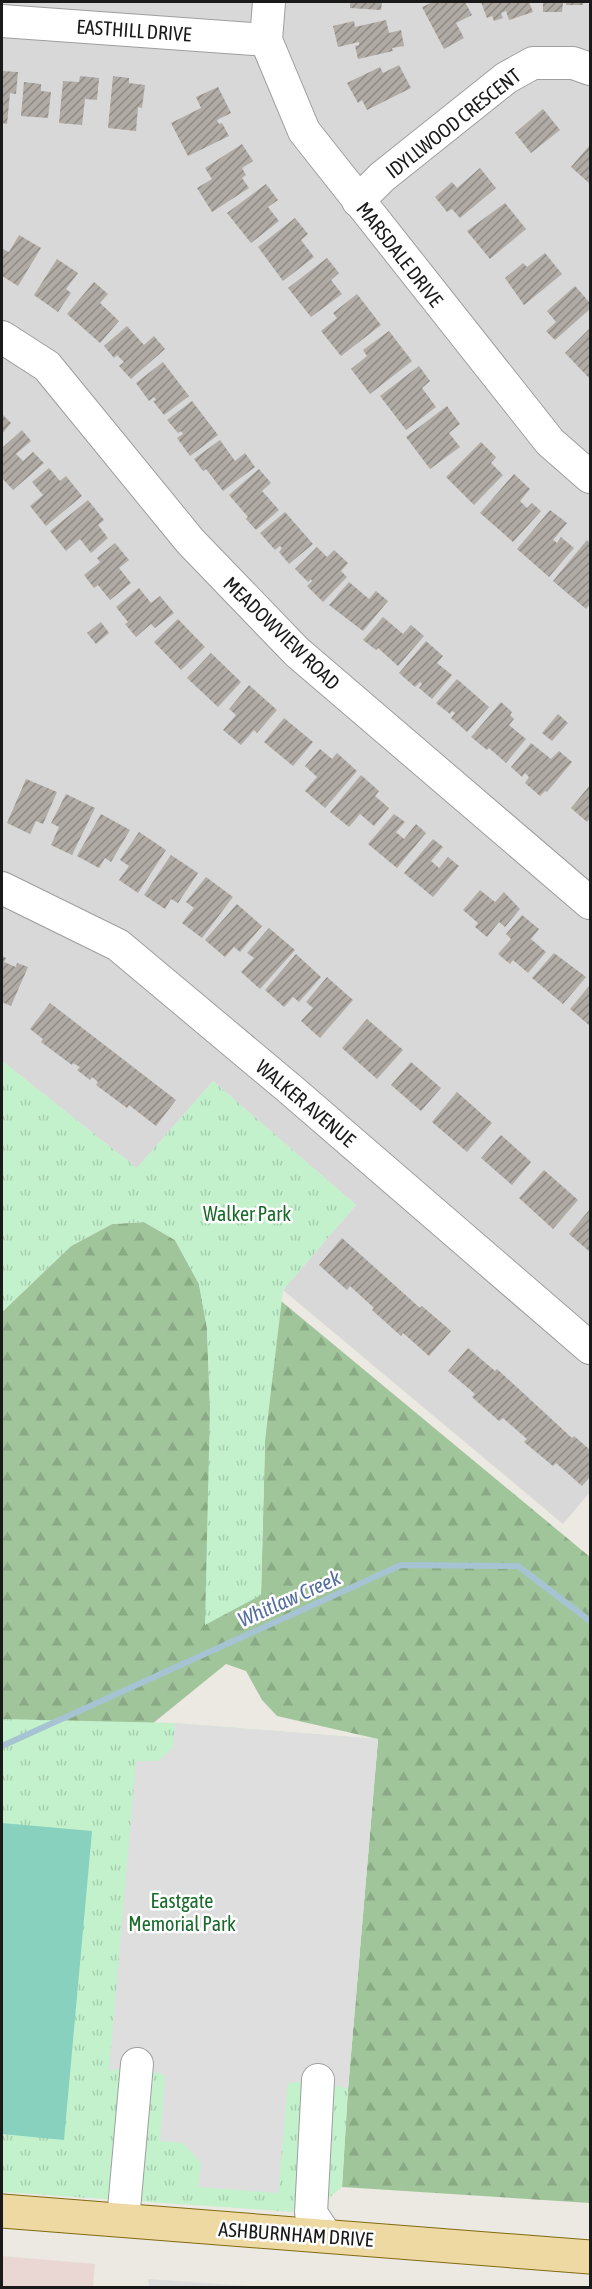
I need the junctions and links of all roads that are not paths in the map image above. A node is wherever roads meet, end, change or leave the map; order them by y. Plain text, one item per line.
1 (269, 2) edge
2 (2, 21) edge
3 (266, 40) junction
4 (591, 69) edge
5 (358, 201) junction
6 (2, 336) edge
7 (591, 477) edge
8 (2, 888) edge
9 (591, 903) edge
10 (591, 1348) edge
11 (136, 2064) dead end
12 (318, 2080) dead end
13 (2, 2211) edge
14 (123, 2220) junction
15 (326, 2236) junction
16 (591, 2257) edge

1 - 3 street, MARSDALE DRIVE
2 - 3 street, EASTHILL DRIVE
3 - 5 street, MARSDALE DRIVE
4 - 5 street, IDYLLWOOD CRESCENT
5 - 7 street, MARSDALE DRIVE
6 - 9 street, MEADOWVIEW ROAD
8 - 10 street, WALKER AVENUE
11 - 14 street
12 - 15 street
13 - 14 main road, ASHBURNHAM DRIVE
14 - 15 main road, ASHBURNHAM DRIVE
15 - 16 main road, ASHBURNHAM DRIVE

